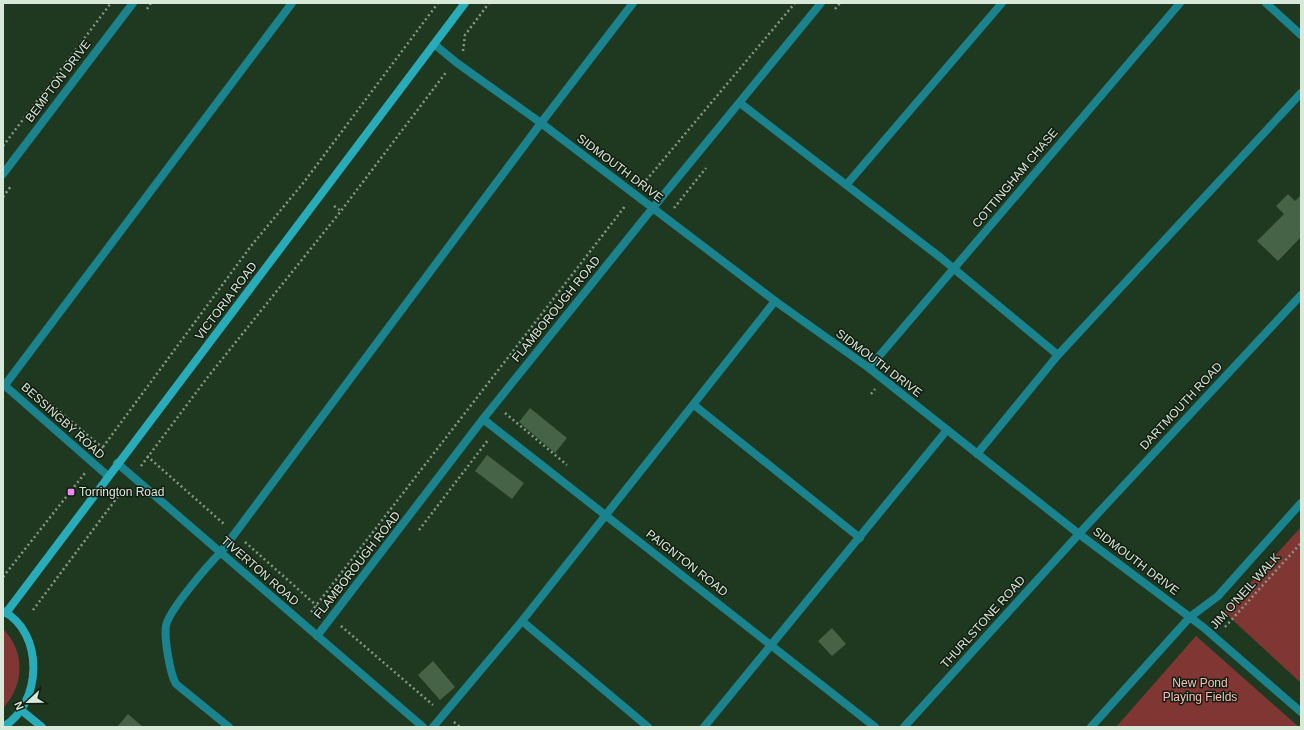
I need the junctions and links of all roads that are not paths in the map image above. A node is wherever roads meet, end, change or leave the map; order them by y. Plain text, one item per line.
1 (133, 3) edge
2 (292, 3) edge
3 (465, 3) edge
4 (633, 3) edge
5 (821, 3) edge
6 (1002, 3) edge
7 (1180, 3) edge
8 (1266, 3) edge
9 (1301, 35) edge
10 (434, 44) junction
11 (1301, 93) edge
12 (740, 103) junction
13 (541, 123) junction
14 (3, 174) edge
15 (847, 184) junction
16 (654, 208) junction
17 (953, 268) junction
18 (1301, 295) edge
19 (775, 301) junction
20 (1058, 355) junction
21 (869, 368) junction
22 (4, 384) edge
23 (694, 405) junction
24 (484, 419) junction
25 (947, 430) junction
26 (977, 454) junction
27 (117, 463) junction
28 (108, 476) junction
29 (1301, 503) edge
30 (607, 514) junction
31 (1079, 534) junction
32 (860, 538) junction
33 (221, 552) junction
34 (5, 612) edge
35 (1190, 617) junction
36 (522, 621) junction
37 (317, 636) junction
38 (772, 646) junction
39 (21, 710) junction
40 (1301, 712) edge
41 (3, 727) edge
42 (42, 727) edge
43 (229, 727) edge
44 (423, 727) edge
45 (432, 727) edge
46 (648, 727) edge
47 (704, 727) edge
48 (875, 727) edge
49 (904, 727) edge
50 (1091, 727) edge

1 - 14 street, BEMPTON DRIVE
2 - 22 street
3 - 10 street, VICTORIA ROAD
4 - 13 street
5 - 12 street, FLAMBOROUGH ROAD
6 - 15 street
7 - 17 street, COTTINGHAM CHASE
8 - 9 street
10 - 13 street, SIDMOUTH DRIVE
10 - 27 street, VICTORIA ROAD
11 - 20 street
12 - 15 street
12 - 16 street, FLAMBOROUGH ROAD
13 - 16 street, SIDMOUTH DRIVE
13 - 33 street
15 - 17 street
16 - 19 street, SIDMOUTH DRIVE
16 - 24 street, FLAMBOROUGH ROAD
17 - 20 street
17 - 21 street, COTTINGHAM CHASE
18 - 31 street, DARTMOUTH ROAD
19 - 21 street, SIDMOUTH DRIVE
19 - 23 street
20 - 26 street
21 - 25 street, SIDMOUTH DRIVE
22 - 28 street, BESSINGBY ROAD
23 - 30 street
23 - 32 street
24 - 30 street, PAIGNTON ROAD
24 - 37 street, FLAMBOROUGH ROAD
25 - 26 street, SIDMOUTH DRIVE
25 - 32 street
26 - 31 street, SIDMOUTH DRIVE
27 - 28 street, VICTORIA ROAD
27 - 33 street, TIVERTON ROAD
28 - 34 street, VICTORIA ROAD
29 - 35 street
30 - 36 street
30 - 38 street, PAIGNTON ROAD
31 - 35 street, SIDMOUTH DRIVE
31 - 49 street, THURLSTONE ROAD
32 - 38 street
33 - 37 street, TIVERTON ROAD
33 - 43 street
34 - 39 street, VICTORIA ROAD
35 - 40 street, SIDMOUTH DRIVE
35 - 50 street
36 - 45 street
36 - 46 street
37 - 44 street, TIVERTON ROAD
38 - 47 street
38 - 48 street, PAIGNTON ROAD
39 - 41 street, VICTORIA ROAD
39 - 42 street

